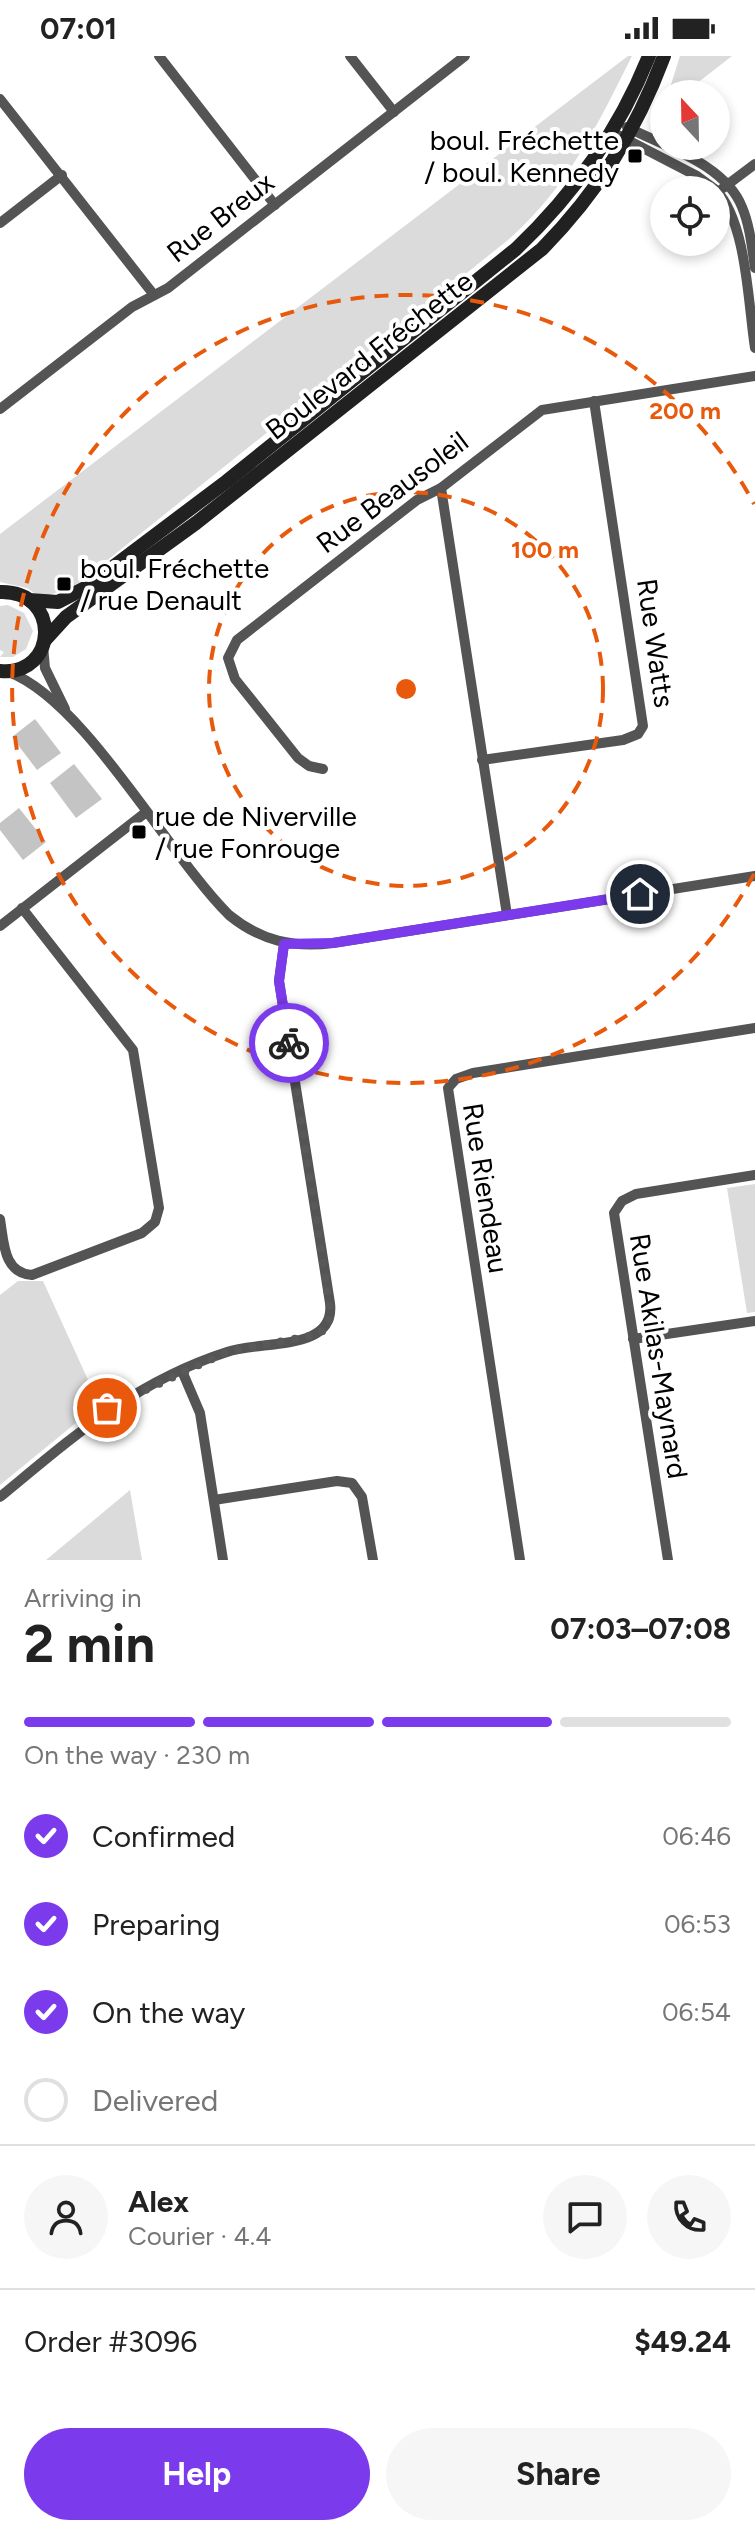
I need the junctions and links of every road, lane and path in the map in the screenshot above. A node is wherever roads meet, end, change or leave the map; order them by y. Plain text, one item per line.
1 (159, 56) edge
2 (350, 56) edge
3 (465, 56) edge
4 (649, 56) edge
5 (664, 56) edge
6 (0, 99) edge
7 (394, 112) junction
8 (615, 127) junction
9 (630, 136) junction
10 (755, 164) edge
11 (62, 175) junction
12 (697, 176) edge
13 (730, 181) edge
14 (730, 198) edge
15 (275, 205) junction
16 (730, 214) edge
17 (0, 223) edge
18 (755, 268) edge
19 (154, 295) junction
20 (755, 348) edge
21 (755, 376) edge
22 (594, 401) junction
23 (0, 409) edge
24 (441, 488) junction
25 (3, 591) edge
26 (29, 600) junction
27 (44, 643) junction
28 (3, 671) edge
29 (68, 714) junction
30 (482, 760) junction
31 (323, 769) dead end
32 (145, 813) junction
33 (755, 876) edge
34 (22, 908) junction
35 (507, 915) junction
36 (0, 926) edge
37 (284, 944) junction
38 (755, 1028) edge
39 (755, 1175) edge
40 (0, 1219) edge
41 (755, 1321) edge
42 (633, 1339) junction
43 (182, 1371) junction
44 (0, 1497) edge
45 (214, 1500) junction
46 (223, 1560) edge
47 (373, 1560) edge
48 (520, 1560) edge
49 (668, 1560) edge

1 - 15 street
2 - 7 street
3 - 7 street, Rue Breux
4 - 8 main road, Boulevard Fréchette
5 - 9 main road, Boulevard Fréchette
6 - 11 street
7 - 15 street, Rue Breux
8 - 9 street
8 - 26 main road, Boulevard Fréchette
9 - 12 street
9 - 27 main road, Boulevard Fréchette
10 - 13 street
11 - 17 street
11 - 19 street
14 - 18 street
15 - 19 street, Rue Breux
16 - 20 street
19 - 23 street, Rue Breux
21 - 22 street, Rue Beausoleil
22 - 24 street, Rue Beausoleil
22 - 30 street, Rue Watts
24 - 30 street
24 - 31 street, Rue Beausoleil
25 - 26 main road
26 - 27 main road
27 - 28 main road, Boulevard Fréchette
27 - 29 street
28 - 29 street
29 - 32 street
30 - 35 street
32 - 34 street
32 - 37 street
33 - 35 street
34 - 36 street
34 - 40 street
35 - 37 street
37 - 43 street
38 - 48 street, Rue Riendeau
39 - 42 street, Rue Akilas-Maynard
41 - 42 street
42 - 49 street, Rue Akilas-Maynard
43 - 44 street
43 - 45 street
45 - 46 street
45 - 47 street

